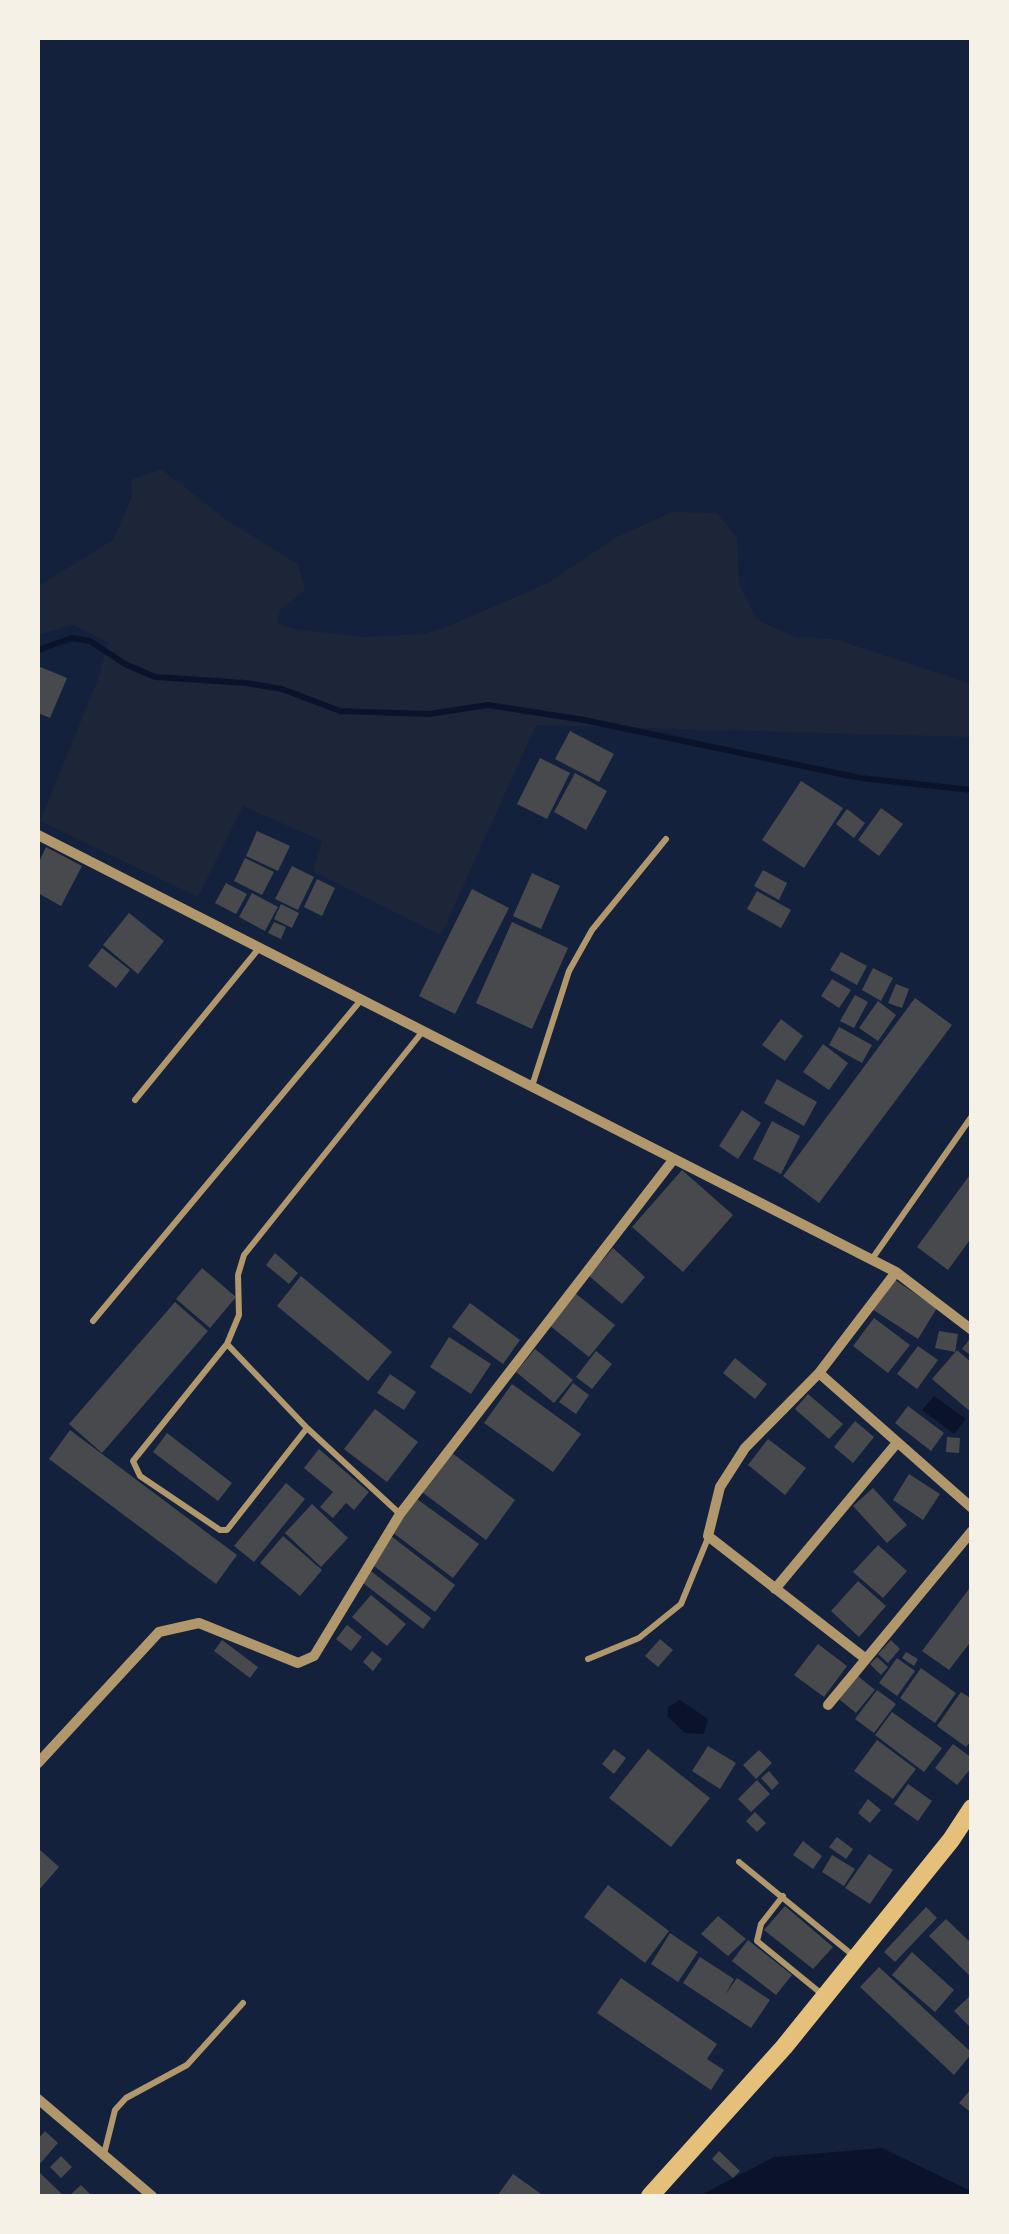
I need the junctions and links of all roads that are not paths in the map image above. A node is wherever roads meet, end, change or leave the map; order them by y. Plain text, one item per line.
1 (38, 835) edge
2 (666, 839) dead end
3 (260, 946) junction
4 (361, 1000) junction
5 (422, 1031) junction
6 (532, 1087) junction
7 (135, 1100) dead end
8 (972, 1116) edge
9 (673, 1160) junction
10 (872, 1260) junction
11 (896, 1272) junction
12 (92, 1321) dead end
13 (972, 1330) edge
14 (228, 1344) junction
15 (819, 1374) junction
16 (307, 1428) junction
17 (896, 1444) junction
18 (972, 1508) edge
19 (400, 1514) junction
20 (972, 1532) edge
21 (708, 1536) junction
22 (776, 1589) junction
23 (588, 1660) dead end
24 (866, 1660) junction
25 (828, 1704) dead end
26 (38, 1764) edge
27 (972, 1808) edge
28 (739, 1862) dead end
29 (783, 1896) junction
30 (856, 1958) junction
31 (825, 1996) junction
32 (243, 2003) dead end
33 (38, 2099) edge
34 (104, 2155) junction
35 (152, 2196) edge
36 (650, 2196) edge

1 - 3 street
2 - 6 lane
3 - 4 street
3 - 7 lane
4 - 5 street
4 - 12 lane
5 - 6 street
5 - 14 lane
6 - 9 street
8 - 10 lane
9 - 10 street
9 - 19 street
10 - 11 street
11 - 13 street
11 - 15 street
14 - 16 lane
14 - 16 lane
15 - 17 street
15 - 21 street
16 - 19 lane
17 - 18 street
17 - 22 street
19 - 26 street
20 - 24 street
21 - 22 street
21 - 23 lane
22 - 24 street
24 - 25 street
27 - 30 main road
28 - 29 lane
29 - 30 lane
29 - 31 lane
30 - 31 main road
31 - 36 main road
32 - 34 lane
33 - 34 street
34 - 35 street

